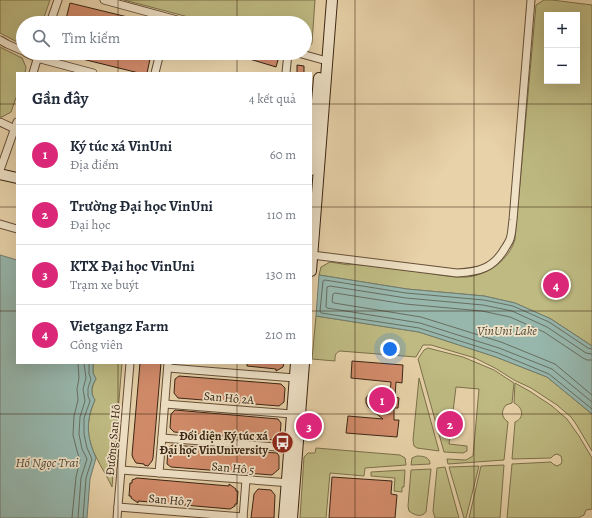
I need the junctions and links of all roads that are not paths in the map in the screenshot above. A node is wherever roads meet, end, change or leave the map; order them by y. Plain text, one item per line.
1 (58, 0) edge
2 (104, 0) edge
3 (326, 0) edge
4 (332, 0) edge
5 (531, 0) edge
6 (52, 16) edge
7 (154, 16) edge
8 (0, 40) edge
9 (16, 48) edge
10 (312, 57) edge
11 (37, 60) edge
12 (51, 60) edge
13 (159, 60) edge
14 (287, 60) edge
15 (324, 60) junction
16 (33, 72) edge
17 (90, 72) edge
18 (156, 72) edge
19 (286, 72) edge
20 (314, 99) edge
21 (0, 122) edge
22 (16, 129) edge
23 (312, 142) edge
24 (0, 170) edge
25 (16, 172) edge
26 (16, 178) edge
27 (314, 204) edge
28 (0, 224) edge
29 (16, 229) edge
30 (312, 256) joint
31 (130, 364) edge
32 (296, 364) edge
33 (304, 364) edge
34 (168, 366) edge
35 (294, 378) junction
36 (165, 404) junction
37 (292, 414) junction
38 (162, 438) junction
39 (290, 448) junction
40 (121, 470) junction
41 (159, 473) junction
42 (246, 480) junction
43 (291, 483) junction
44 (118, 507) junction
45 (118, 518) edge
46 (243, 518) edge
47 (284, 518) edge
48 (292, 518) edge

1 - 6 street
2 - 7 street
3 - 15 street
4 - 15 street
5 - 30 street
8 - 9 street
10 - 15 street
11 - 16 street
12 - 17 street
13 - 18 street
14 - 19 street
15 - 20 street
15 - 27 street
20 - 23 street
21 - 22 street
22 - 24 street
24 - 25 street
24 - 26 street
27 - 30 street
28 - 29 street
31 - 40 street, Đường San Hô
32 - 35 street
33 - 43 street
34 - 35 street
34 - 36 street
35 - 37 street
36 - 37 street, San Hô 2A
36 - 38 street
37 - 39 street
38 - 39 street
38 - 41 street
39 - 43 street
40 - 41 street, San Hô 5
40 - 44 street, Đường San Hô
41 - 42 street, San Hô 5
42 - 43 street, San Hô 5
42 - 46 street
43 - 47 street
43 - 48 street
44 - 45 street, Đường San Hô
44 - 46 street, San Hô 7

